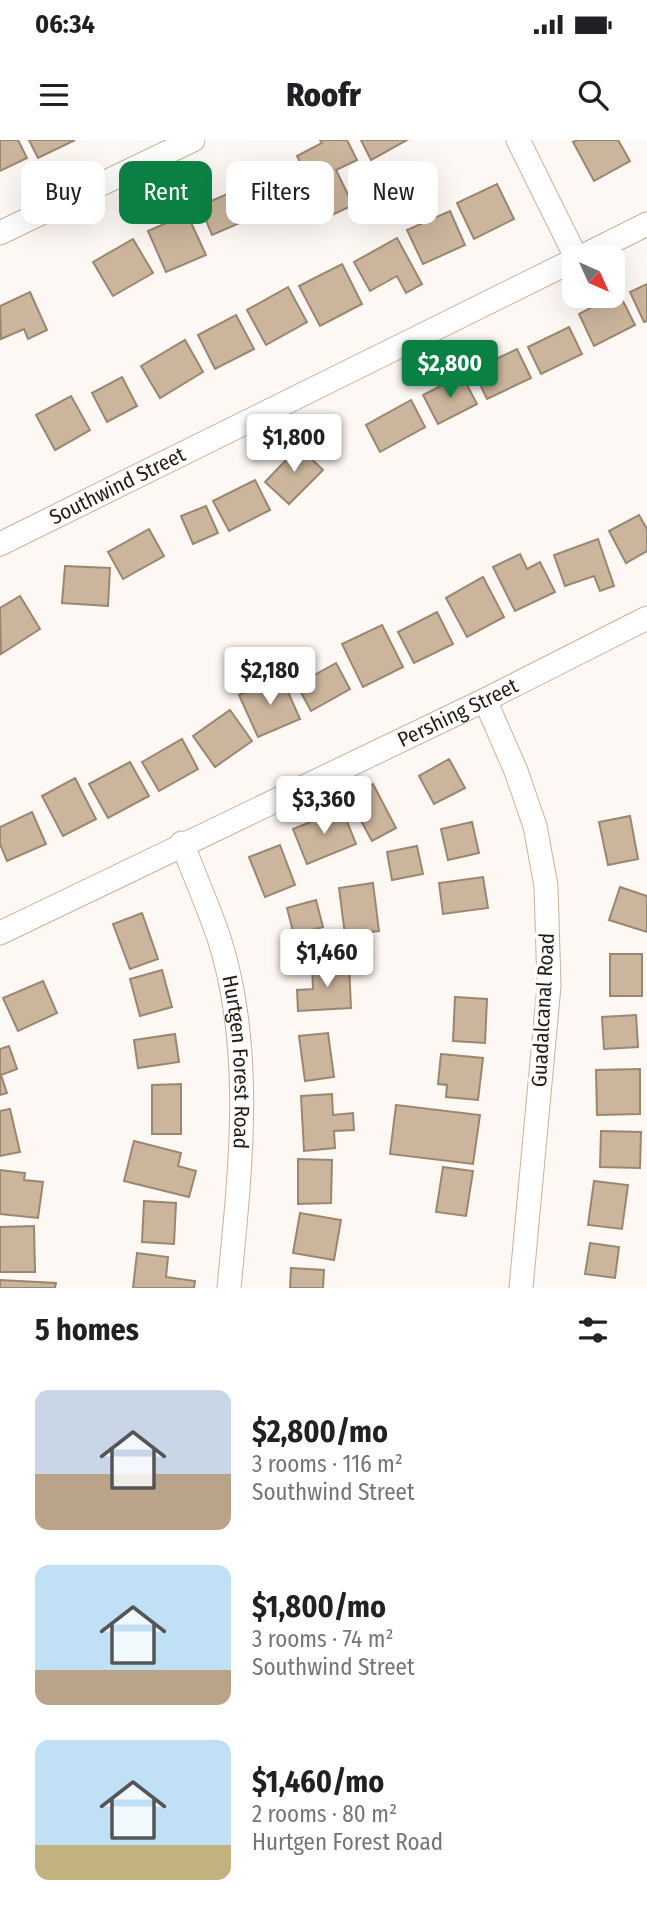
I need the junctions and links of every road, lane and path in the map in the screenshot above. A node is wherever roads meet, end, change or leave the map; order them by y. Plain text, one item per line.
1 (194, 140) edge
2 (518, 140) edge
3 (647, 224) edge
4 (0, 233) edge
5 (570, 245) edge
6 (604, 245) edge
7 (562, 265) edge
8 (0, 544) edge
9 (647, 618) edge
10 (485, 699) junction
11 (182, 843) junction
12 (0, 933) edge
13 (229, 1288) edge
14 (521, 1288) edge

1 - 4 street
2 - 5 street
3 - 6 street, Southwind Street
7 - 8 street, Southwind Street
9 - 10 street, Pershing Street
10 - 11 street, Pershing Street
10 - 14 street, Guadalcanal Road
11 - 12 street, Pershing Street
11 - 13 street, Hurtgen Forest Road

